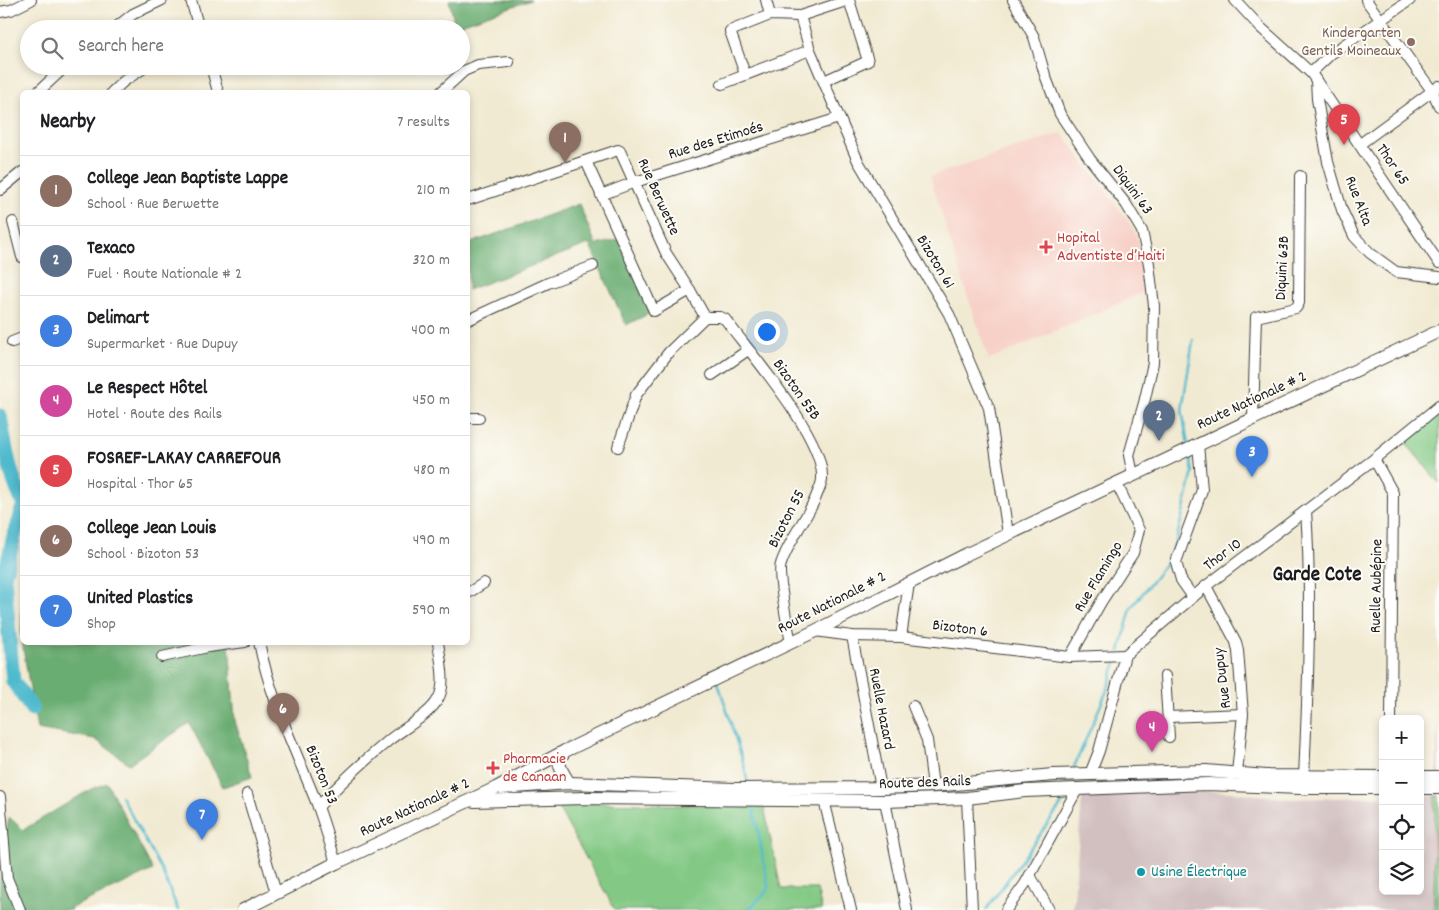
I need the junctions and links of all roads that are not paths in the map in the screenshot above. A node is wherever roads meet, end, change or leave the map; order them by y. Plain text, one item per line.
1 (31, 0) edge
2 (162, 0) edge
3 (191, 0) edge
4 (766, 0) edge
5 (1013, 0) edge
6 (1235, 0) edge
7 (1366, 0) edge
8 (1410, 0) edge
9 (0, 12) edge
10 (770, 15) junction
11 (800, 16) junction
12 (125, 20) edge
13 (197, 20) edge
14 (1381, 20) junction
15 (810, 50) junction
16 (510, 62) dead end
17 (470, 68) edge
18 (745, 74) junction
19 (56, 75) edge
20 (133, 75) edge
21 (213, 75) edge
22 (459, 75) edge
23 (1314, 76) junction
24 (824, 82) junction
25 (722, 84) dead end
26 (1436, 89) edge
27 (40, 90) edge
28 (114, 90) edge
29 (217, 90) edge
30 (443, 90) edge
31 (1439, 106) edge
32 (839, 118) junction
33 (1360, 144) junction
34 (586, 160) junction
35 (20, 174) edge
36 (1300, 176) dead end
37 (634, 182) junction
38 (0, 190) edge
39 (601, 194) junction
40 (470, 199) edge
41 (13, 222) dead end
42 (20, 249) edge
43 (1438, 260) edge
44 (593, 266) dead end
45 (1439, 277) edge
46 (690, 290) junction
47 (705, 317) junction
48 (470, 319) edge
49 (1439, 331) edge
50 (20, 339) edge
51 (12, 342) dead end
52 (748, 350) junction
53 (712, 375) dead end
54 (1439, 406) edge
55 (470, 418) edge
56 (479, 418) dead end
57 (1253, 419) junction
58 (1198, 444) junction
59 (618, 446) dead end
60 (1374, 459) junction
61 (822, 468) joint
62 (1133, 475) junction
63 (1117, 484) junction
64 (1306, 510) junction
65 (1008, 534) junction
66 (484, 583) dead end
67 (909, 583) junction
68 (1206, 586) junction
69 (470, 592) edge
70 (1193, 597) junction
71 (815, 631) junction
72 (852, 636) junction
73 (901, 637) junction
74 (791, 642) junction
75 (223, 645) edge
76 (261, 645) edge
77 (438, 645) edge
78 (1125, 655) junction
79 (1070, 656) junction
80 (162, 657) dead end
81 (1165, 676) dead end
82 (914, 706) dead end
83 (1243, 714) junction
84 (1391, 715) edge
85 (1168, 717) junction
86 (1169, 737) dead end
87 (565, 751) junction
88 (1086, 774) junction
89 (1237, 774) junction
90 (1304, 777) junction
91 (1379, 777) edge
92 (1424, 777) edge
93 (1439, 777) edge
94 (569, 783) junction
95 (933, 786) junction
96 (496, 788) junction
97 (881, 788) junction
98 (1078, 788) junction
99 (1379, 788) edge
100 (1424, 788) edge
101 (1439, 788) edge
102 (247, 794) dead end
103 (735, 794) junction
104 (761, 794) junction
105 (0, 797) edge
106 (967, 798) junction
107 (824, 800) junction
108 (468, 801) junction
109 (885, 801) junction
110 (318, 807) junction
111 (336, 863) junction
112 (1030, 876) junction
113 (276, 893) junction
114 (20, 910) edge
115 (243, 910) edge
116 (851, 910) edge
117 (907, 910) edge
118 (972, 910) edge
119 (1006, 910) edge
120 (1049, 910) edge

1 - 9 street
2 - 12 street
3 - 13 street
4 - 10 street
5 - 62 street, Diquini 63
6 - 23 street, Thor 65
7 - 14 street
8 - 14 street
10 - 11 street
10 - 18 street
11 - 15 street, Bizoton 61
11 - 24 street
14 - 23 street
14 - 26 street
15 - 18 street
15 - 24 street, Bizoton 61
16 - 17 street
18 - 25 street
19 - 27 street
20 - 28 street
21 - 29 street
22 - 30 street
23 - 33 street, Thor 65
23 - 45 street, Rue Alta
24 - 32 street, Bizoton 61
26 - 31 street
26 - 33 street
32 - 37 street, Rue des Etimoés
32 - 65 street, Bizoton 61
33 - 43 street, Thor 65
34 - 37 street, Rue Berwette
34 - 39 street
34 - 40 street, Rue Berwette
35 - 38 street
36 - 57 street, Diquini 63B
37 - 39 street, Rue des Etimoés
37 - 46 street, Rue Berwette
39 - 46 street
41 - 42 street
44 - 48 street
46 - 47 street, Rue Berwette
47 - 52 street, Bizoton 55B
47 - 59 street
49 - 57 main road, Route Nationale # 2
50 - 51 street
52 - 53 street
52 - 61 street, Bizoton 55B
54 - 60 street, Thor 10
55 - 56 street
57 - 58 main road, Route Nationale # 2
58 - 62 main road, Route Nationale # 2
58 - 70 street
60 - 64 street, Thor 10
60 - 84 street, Ruelle Aubépine
61 - 74 street, Bizoton 55
62 - 63 main road, Route Nationale # 2
63 - 65 main road, Route Nationale # 2
63 - 79 street, Rue Flamingo
64 - 68 street, Thor 10
64 - 90 street
65 - 67 main road, Route Nationale # 2
66 - 69 street
67 - 71 main road, Route Nationale # 2
67 - 73 street
68 - 70 street, Thor 10
68 - 83 street, Rue Dupuy
70 - 78 street, Thor 10
71 - 72 street, Bizoton 6
71 - 74 main road, Route Nationale # 2
72 - 73 street, Bizoton 6
72 - 97 street, Ruelle Hazard
73 - 79 street, Bizoton 6
74 - 87 main road, Route Nationale # 2
75 - 80 street
76 - 110 street, Bizoton 53
77 - 110 street
78 - 79 street, Bizoton 6
78 - 88 street
81 - 85 street
82 - 95 street
83 - 85 street
83 - 89 street, Rue Dupuy
85 - 86 street
87 - 94 main road
87 - 96 main road, Route Nationale # 2
88 - 89 main road, Route des Rails
88 - 95 main road, Route des Rails
89 - 90 main road, Route des Rails
90 - 91 main road, Route des Rails
92 - 93 main road
94 - 96 main road, Route des Rails
94 - 103 main road, Route des Rails
95 - 97 main road, Route des Rails
96 - 108 main road, Route Nationale # 2
97 - 104 main road, Route des Rails
98 - 99 main road, Route des Rails
98 - 106 main road, Route des Rails
98 - 112 street
100 - 101 main road
102 - 113 street
103 - 104 main road, Route des Rails
103 - 108 main road, Route des Rails
104 - 107 main road, Route des Rails
105 - 114 street
106 - 109 main road, Route des Rails
106 - 118 street
107 - 109 main road, Route des Rails
107 - 116 street
108 - 111 main road, Route Nationale # 2
109 - 117 street
110 - 111 street, Bizoton 53
111 - 113 main road, Route Nationale # 2
112 - 119 street
112 - 120 street
113 - 115 main road, Route Nationale # 2

